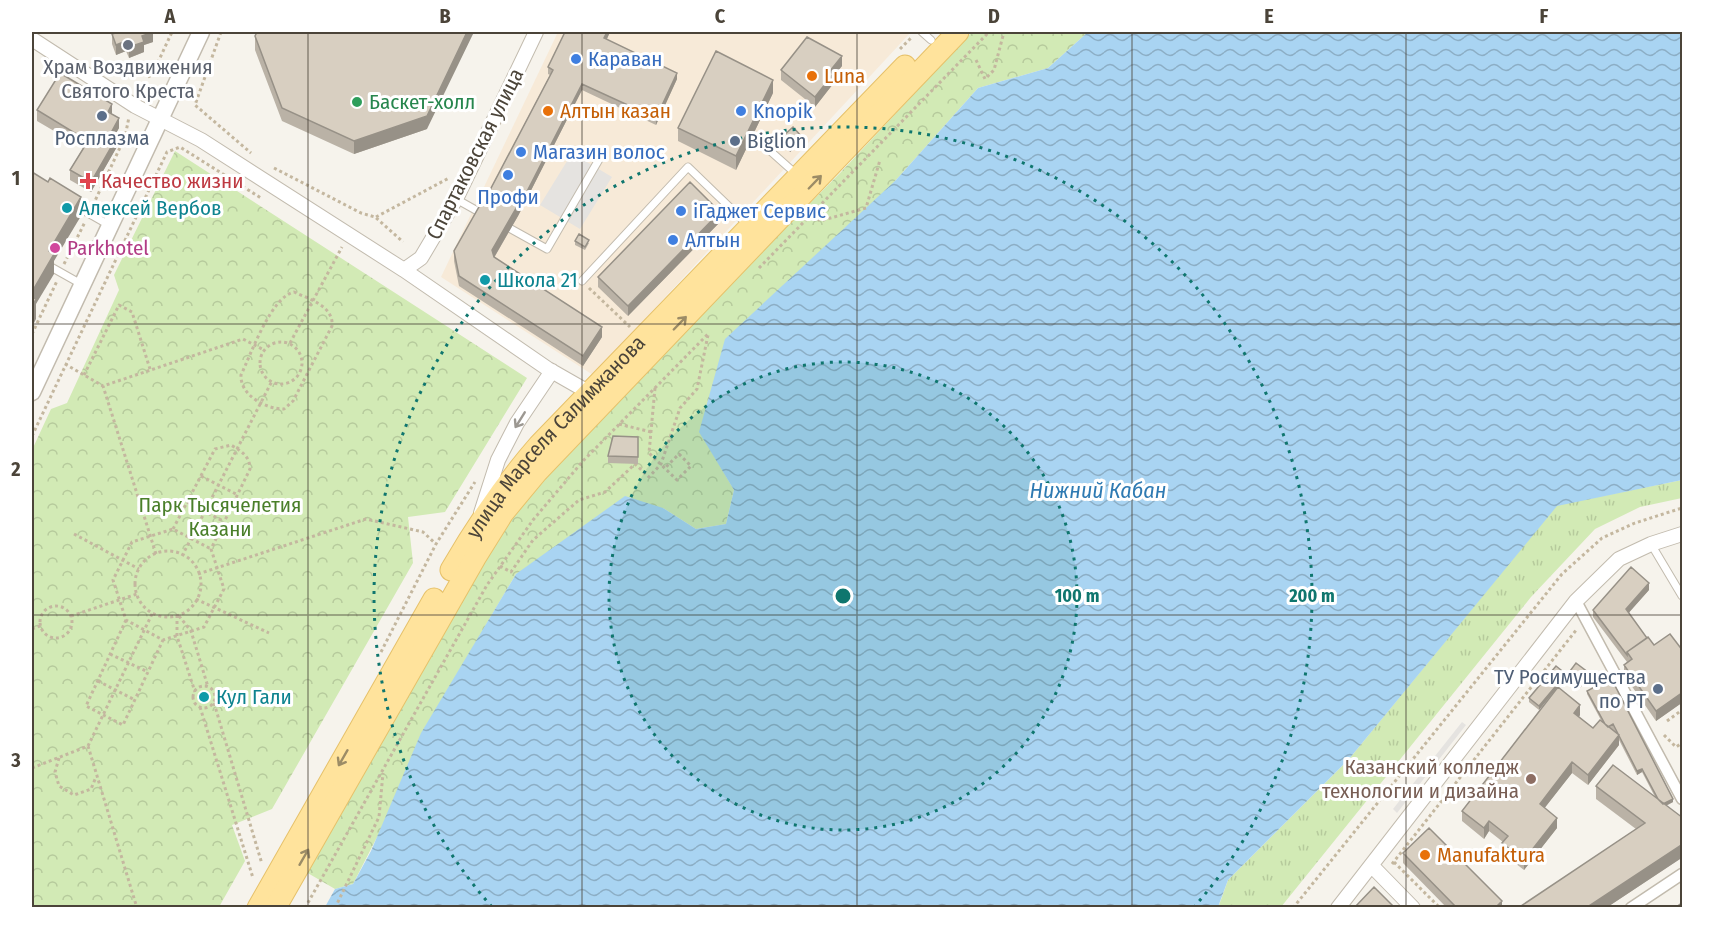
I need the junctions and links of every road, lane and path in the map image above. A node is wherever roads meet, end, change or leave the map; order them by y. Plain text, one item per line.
1 (172, 32) edge
2 (201, 32) edge
3 (221, 32) edge
4 (536, 32) edge
5 (958, 32) edge
6 (989, 32) edge
7 (1004, 32) edge
8 (931, 34) edge
9 (32, 39) edge
10 (976, 60) dead end
11 (148, 77) dead end
12 (129, 116) dead end
13 (161, 120) junction
14 (180, 147) dead end
15 (768, 149) dead end
16 (601, 156) dead end
17 (259, 160) dead end
18 (880, 160) dead end
19 (270, 166) dead end
20 (454, 175) dead end
21 (798, 176) junction
22 (456, 199) junction
23 (69, 202) edge
24 (482, 213) edge
25 (89, 214) junction
26 (813, 214) junction
27 (375, 217) junction
28 (749, 225) junction
29 (111, 226) junction
30 (511, 228) edge
31 (404, 242) dead end
32 (342, 247) dead end
33 (51, 267) edge
34 (404, 270) junction
35 (755, 272) dead end
36 (61, 273) junction
37 (582, 281) joint
38 (83, 285) junction
39 (313, 301) junction
40 (633, 330) dead end
41 (32, 334) edge
42 (290, 344) junction
43 (255, 346) junction
44 (264, 350) junction
45 (65, 364) junction
46 (150, 369) junction
47 (552, 371) junction
48 (299, 372) junction
49 (84, 375) junction
50 (307, 375) junction
51 (272, 381) junction
52 (103, 386) junction
53 (656, 386) junction
54 (32, 392) edge
55 (590, 393) junction
56 (262, 403) junction
57 (619, 424) junction
58 (651, 432) junction
59 (32, 436) edge
60 (238, 450) junction
61 (662, 464) junction
62 (665, 468) junction
63 (201, 476) junction
64 (220, 486) junction
65 (236, 494) junction
66 (187, 502) junction
67 (1683, 508) edge
68 (206, 512) junction
69 (223, 521) junction
70 (477, 525) junction
71 (173, 529) junction
72 (74, 534) dead end
73 (1683, 534) edge
74 (150, 536) junction
75 (192, 539) junction
76 (436, 543) dead end
77 (1650, 544) junction
78 (211, 549) junction
79 (156, 554) junction
80 (182, 556) junction
81 (123, 561) junction
82 (500, 566) junction
83 (139, 569) junction
84 (217, 569) junction
85 (198, 574) junction
86 (137, 594) junction
87 (1683, 596) edge
88 (196, 599) junction
89 (119, 600) junction
90 (1576, 601) junction
91 (214, 608) junction
92 (153, 612) junction
93 (177, 615) junction
94 (71, 616) junction
95 (126, 620) junction
96 (40, 626) junction
97 (1580, 626) dead end
98 (32, 629) edge
99 (145, 630) junction
100 (190, 631) junction
101 (269, 633) dead end
102 (177, 636) junction
103 (163, 640) junction
104 (110, 654) junction
105 (130, 663) junction
106 (148, 672) junction
107 (98, 681) junction
108 (208, 687) junction
109 (116, 690) junction
110 (195, 692) junction
111 (135, 700) junction
112 (214, 703) junction
113 (200, 707) junction
114 (1683, 710) edge
115 (103, 716) junction
116 (1667, 722) dead end
117 (1661, 732) dead end
118 (1683, 743) edge
119 (88, 746) junction
120 (60, 757) junction
121 (32, 768) edge
122 (383, 771) junction
123 (97, 776) junction
124 (1683, 799) edge
125 (1394, 862) junction
126 (262, 864) dead end
127 (1372, 866) junction
128 (1683, 874) edge
129 (1383, 876) junction
130 (253, 878) dead end
131 (137, 908) edge
132 (258, 908) edge
133 (276, 908) edge
134 (305, 908) edge
135 (335, 908) edge
136 (1293, 908) edge
137 (1338, 908) edge
138 (1413, 908) edge
139 (1440, 908) edge
140 (1631, 908) edge

1 - 11 path
2 - 13 street
3 - 17 path
4 - 22 street, Спартаковская улица
133 -> 5 main road
6 - 26 path
7 - 10 path
8 - 21 main road, улица Марселя Салимжанова
9 - 13 street
12 - 25 path
13 - 29 street
13 - 34 street
14 - 45 path
15 - 21 lane
16 - 30 lane
18 - 26 path
19 - 27 path
20 - 27 path
21 - 28 main road, улица Марселя Салимжанова
22 - 24 lane
22 - 34 street, Спартаковская улица
23 - 25 lane
25 - 29 lane
25 - 36 path
26 - 35 path
27 - 31 path
28 - 37 lane
28 - 55 main road, улица Марселя Салимжанова
29 - 38 street
32 - 39 path
33 - 36 lane
34 - 47 street
36 - 38 lane
36 - 41 path
37 - 40 path
38 - 54 street
39 - 42 path
39 - 43 path
39 - 50 path
42 - 44 path
42 - 48 path
43 - 44 path
43 - 46 path
43 - 56 path
44 - 51 path
45 - 49 path
45 - 59 path
46 - 49 path
46 - 52 path
47 - 55 street
47 -> 70 street
48 - 50 path
48 - 51 path
49 - 52 path
50 - 56 path
51 - 56 path
52 - 74 path
53 - 57 path
53 - 58 path
53 - 61 path
55 - 70 main road, улица Марселя Салимжанова
56 - 60 path
57 - 58 path
57 - 82 path
58 - 61 path
60 - 63 path
60 - 64 path
60 - 65 path
61 - 62 path
61 - 82 path
62 - 62 path
63 - 64 path
63 - 66 path
64 - 65 path
64 - 68 path
65 - 69 path
66 - 68 path
66 - 71 path
67 - 136 path
68 - 69 path
68 - 75 path
69 - 78 path
70 -> 132 main road, улица Марселя Салимжанова
71 - 74 path
71 - 75 path
72 - 81 path
73 - 77 street
74 - 79 path
74 - 81 path
75 - 78 path
75 - 80 path
76 - 84 path
77 - 87 lane
77 - 90 street
78 - 84 path
79 - 80 path
79 - 83 path
80 - 85 path
81 - 83 path
81 - 89 path
82 - 122 path
83 - 86 path
84 - 85 path
84 - 91 path
85 - 88 path
86 - 89 path
86 - 92 path
88 - 91 path
88 - 93 path
89 - 94 path
89 - 95 path
90 - 124 street
90 - 127 street
91 - 100 path
91 - 101 path
92 - 93 path
92 - 99 path
93 - 100 path
93 - 102 path
94 - 96 path
94 - 96 path
95 - 99 path
95 - 104 path
96 - 98 path
97 - 125 path
99 - 103 path
99 - 105 path
100 - 102 path
100 - 108 path
102 - 103 path
102 - 110 path
103 - 106 path
104 - 105 path
104 - 107 path
105 - 106 path
105 - 109 path
106 - 111 path
107 - 109 path
107 - 115 path
108 - 110 path
108 - 112 path
109 - 111 path
109 - 115 path
110 - 113 path
111 - 115 path
112 - 113 path
112 - 126 path
113 - 130 path
114 - 116 path
115 - 119 path
117 - 118 path
119 - 120 path
119 - 123 path
120 - 121 path
120 - 123 path
122 - 134 path
122 - 135 path
123 - 131 path
125 - 129 path
125 - 139 path
127 - 129 street
127 - 137 street
128 - 140 street
129 - 138 street

